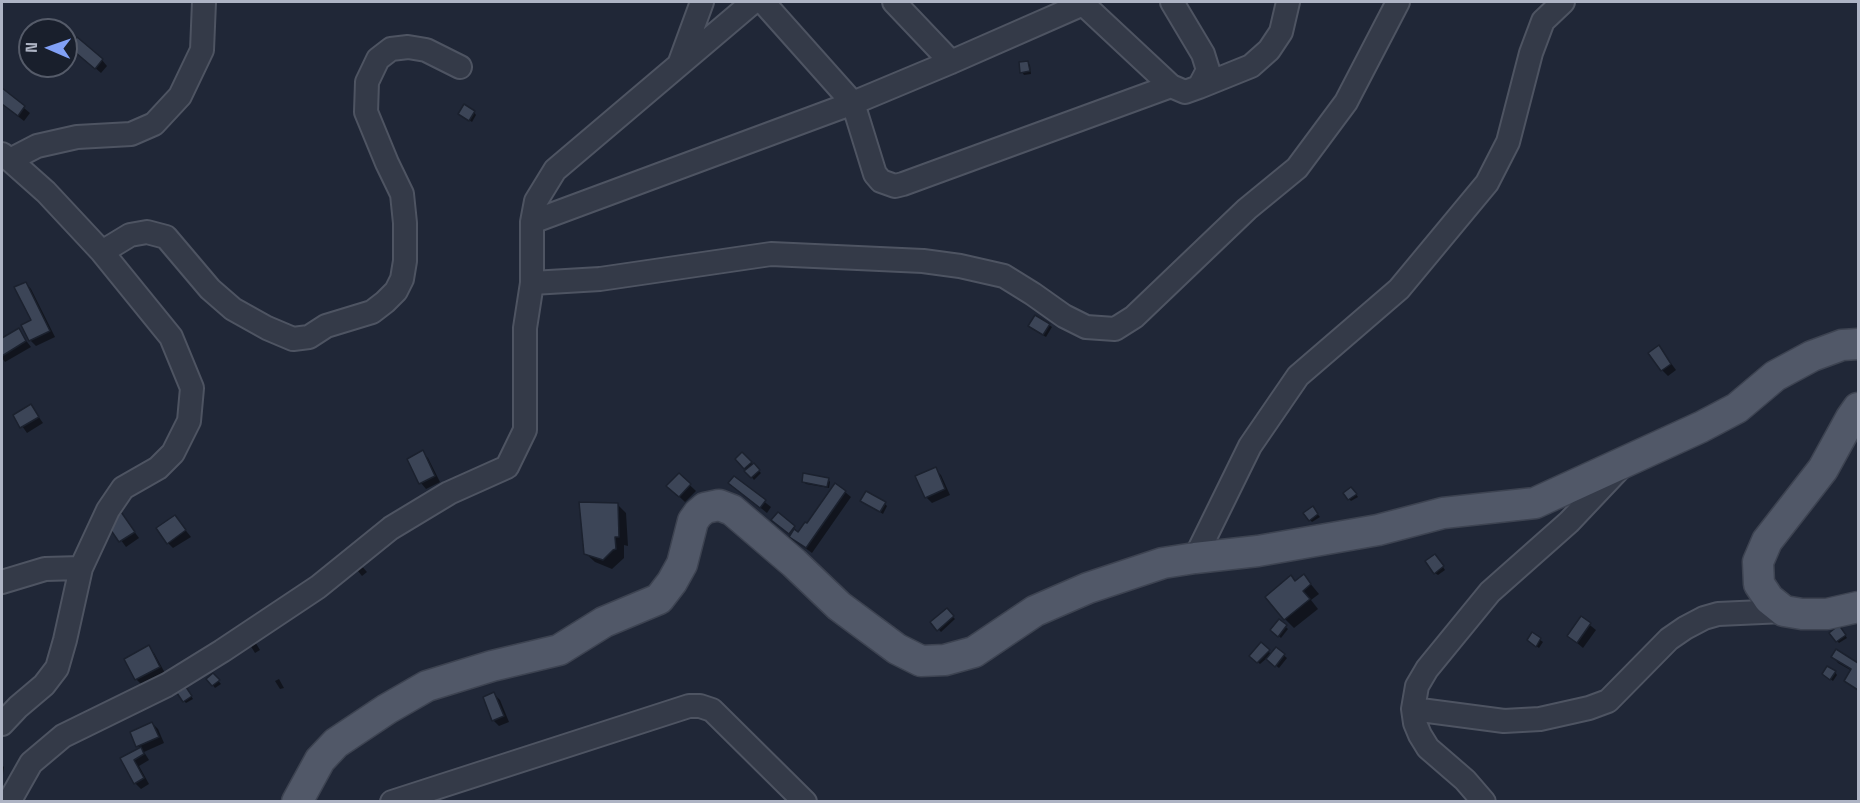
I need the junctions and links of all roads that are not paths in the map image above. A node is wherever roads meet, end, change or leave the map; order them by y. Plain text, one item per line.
1 (204, 2) edge
2 (702, 2) edge
3 (753, 2) edge
4 (763, 2) edge
5 (894, 2) edge
6 (1172, 2) edge
7 (1288, 2) edge
8 (1398, 2) edge
9 (1563, 2) edge
10 (1082, 3) edge
11 (951, 62) junction
12 (680, 64) junction
13 (460, 67) dead end
14 (1171, 86) junction
15 (1199, 87) junction
16 (853, 103) junction
17 (6, 157) edge
18 (532, 222) junction
19 (102, 252) junction
20 (532, 283) junction
21 (1858, 344) edge
22 (1858, 408) edge
23 (1627, 460) junction
24 (1195, 558) junction
25 (81, 568) junction
26 (2, 582) edge
27 (1858, 607) edge
28 (1784, 611) junction
29 (1413, 709) junction
30 (2, 724) edge
31 (9, 801) edge
32 (297, 801) edge
33 (392, 801) edge
34 (805, 801) edge
35 (1484, 801) edge

1 - 17 street
2 - 12 street
3 - 12 street
4 - 16 street
5 - 11 street
6 - 15 street
7 - 15 street
8 - 20 street
9 - 24 street
10 - 11 street
10 - 14 street
11 - 16 street
12 - 18 street
13 - 19 street
14 - 15 street
14 - 16 street
16 - 18 street
17 - 19 street
18 - 20 street
19 - 25 street
20 - 31 street
21 - 23 main road
22 - 28 main road
23 - 24 main road
23 - 29 street
24 - 32 main road
25 - 26 street
25 - 30 street
27 - 28 main road
28 - 29 street
29 - 35 street
33 - 34 street

